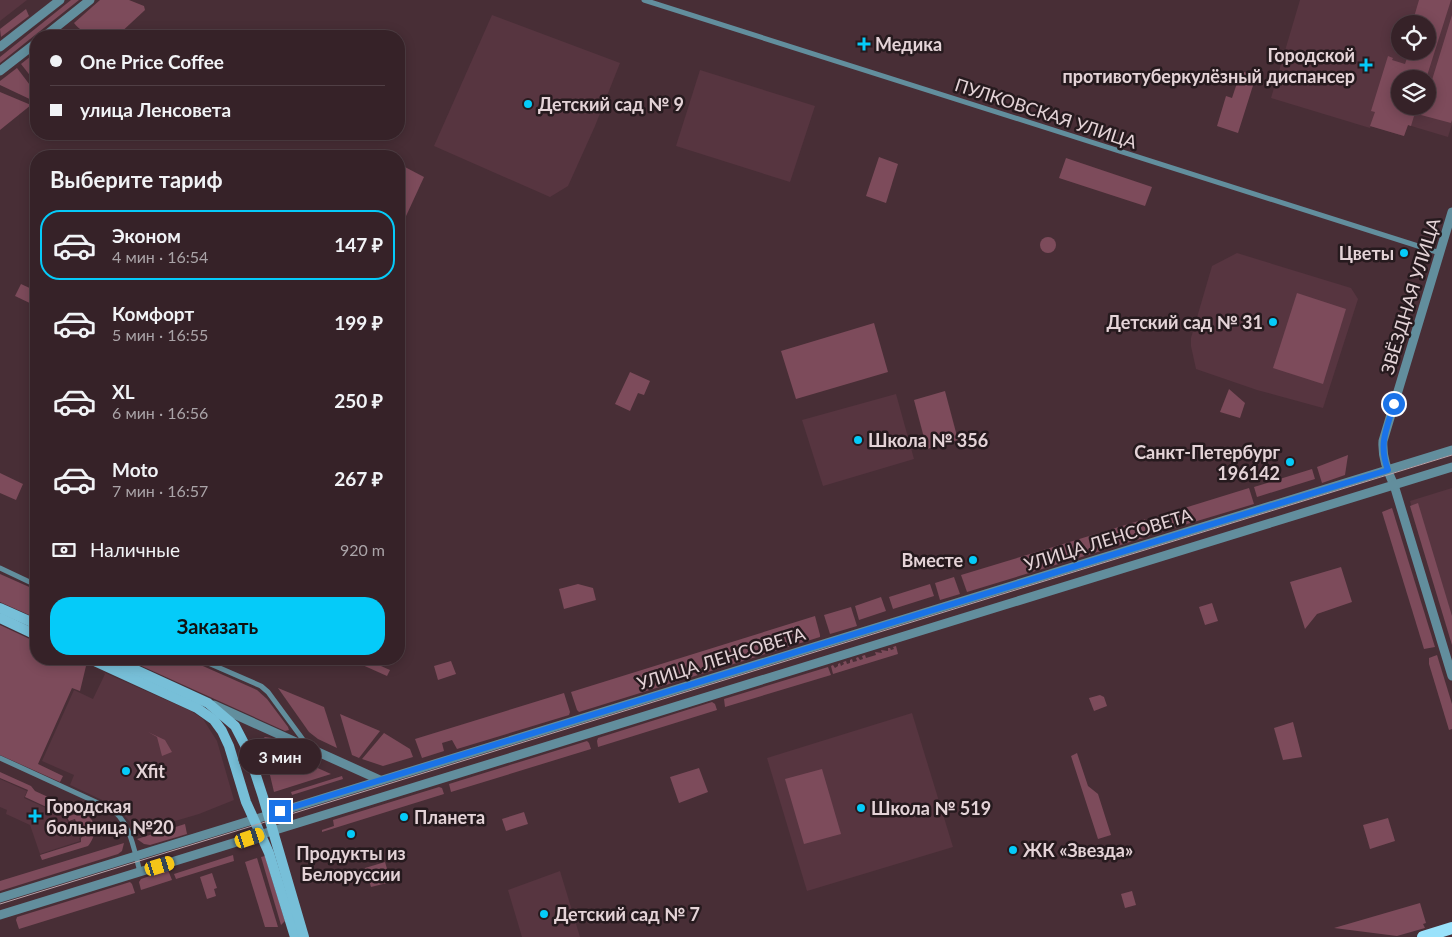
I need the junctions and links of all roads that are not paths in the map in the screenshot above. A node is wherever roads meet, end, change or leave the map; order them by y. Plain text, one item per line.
1 (60, 0) edge
2 (90, 0) edge
3 (644, 0) edge
4 (52, 30) edge
5 (0, 47) edge
6 (30, 48) edge
7 (0, 71) edge
8 (1452, 212) edge
9 (1440, 253) junction
10 (1452, 450) edge
11 (1452, 467) edge
12 (1388, 470) junction
13 (1394, 485) junction
14 (0, 568) edge
15 (30, 582) edge
16 (0, 608) edge
17 (0, 618) edge
18 (30, 621) edge
19 (30, 631) edge
20 (103, 665) edge
21 (125, 665) edge
22 (213, 665) edge
23 (1452, 676) edge
24 (208, 703) junction
25 (309, 748) junction
26 (0, 758) edge
27 (380, 780) junction
28 (385, 796) junction
29 (269, 814) junction
30 (253, 819) junction
31 (274, 830) junction
32 (260, 835) junction
33 (136, 856) junction
34 (140, 872) junction
35 (0, 898) edge
36 (0, 915) edge
37 (1452, 928) edge
38 (295, 937) edge
39 (304, 937) edge
40 (1423, 937) edge

1 - 5 street
2 - 4 street
3 - 9 street, ПУЛКОВСКАЯ УЛИЦА
6 - 7 street
8 - 9 street, ЗВЁЗДНАЯ УЛИЦА
9 - 12 street, ЗВЁЗДНАЯ УЛИЦА
10 - 12 street, УЛИЦА ЛЕНСОВЕТА
11 - 13 street, УЛИЦА ЛЕНСОВЕТА
12 - 13 street, ЗВЁЗДНАЯ УЛИЦА
12 - 27 street, УЛИЦА ЛЕНСОВЕТА
13 - 23 street, ЗВЁЗДНАЯ УЛИЦА
13 - 28 street, УЛИЦА ЛЕНСОВЕТА
14 - 15 street
16 - 18 main road
17 - 19 main road
20 - 30 main road
21 - 24 main road
22 - 25 street
24 - 25 street
24 - 29 main road
25 - 27 street
26 - 33 street
27 - 28 street
27 - 29 street, УЛИЦА ЛЕНСОВЕТА
28 - 31 street, УЛИЦА ЛЕНСОВЕТА
29 - 30 street, УЛИЦА ЛЕНСОВЕТА
29 - 31 main road
30 - 32 main road
30 - 33 street, УЛИЦА ЛЕНСОВЕТА
31 - 32 street, УЛИЦА ЛЕНСОВЕТА
31 - 39 main road
32 - 34 street, УЛИЦА ЛЕНСОВЕТА
32 - 38 main road
33 - 34 street
33 - 35 street, УЛИЦА ЛЕНСОВЕТА
34 - 36 street, УЛИЦА ЛЕНСОВЕТА
37 - 40 main road

